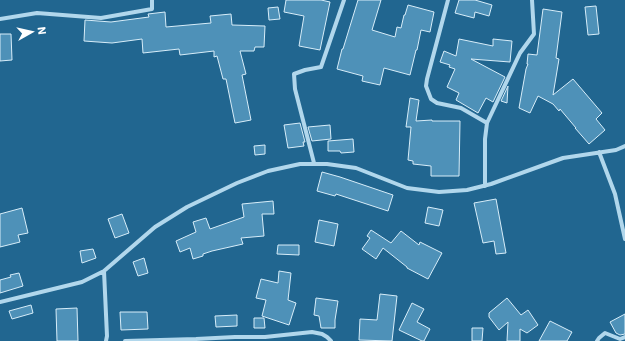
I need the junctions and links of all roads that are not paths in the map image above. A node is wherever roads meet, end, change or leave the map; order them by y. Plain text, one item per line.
1 (152, 0) edge
2 (344, 0) edge
3 (448, 0) edge
4 (532, 0) edge
5 (0, 19) edge
6 (487, 123) junction
7 (625, 146) edge
8 (599, 152) junction
9 (314, 163) junction
10 (485, 186) junction
11 (625, 239) edge
12 (104, 271) junction
13 (0, 302) edge
14 (625, 338) edge
15 (106, 341) edge
16 (125, 341) edge
17 (331, 341) edge
18 (597, 341) edge

1 - 5 street
2 - 9 street
3 - 6 street
4 - 6 street
6 - 10 street
7 - 8 street
8 - 10 street
8 - 11 street
9 - 10 street
9 - 12 street
12 - 13 street
12 - 15 street
14 - 18 street
16 - 17 street

